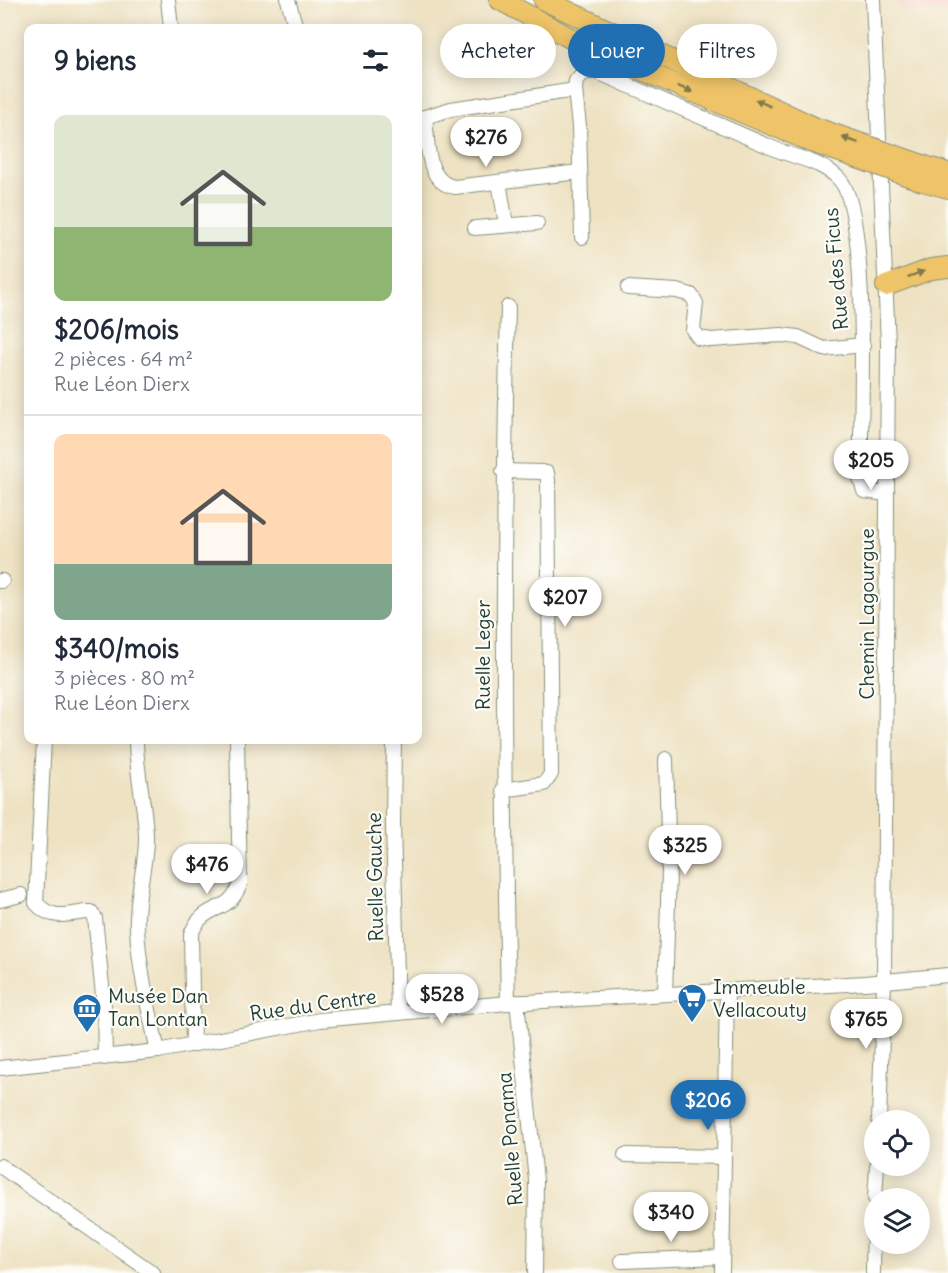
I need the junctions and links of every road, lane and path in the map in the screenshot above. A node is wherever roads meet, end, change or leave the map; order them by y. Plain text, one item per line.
1 (168, 0) edge
2 (288, 0) edge
3 (500, 0) edge
4 (544, 0) edge
5 (873, 0) edge
6 (171, 24) edge
7 (295, 24) edge
8 (575, 90) junction
9 (422, 118) edge
10 (422, 122) edge
11 (814, 135) junction
12 (579, 172) junction
13 (924, 173) junction
14 (948, 173) edge
15 (498, 182) junction
16 (948, 189) edge
17 (537, 223) dead end
18 (506, 224) junction
19 (475, 228) dead end
20 (582, 237) dead end
21 (948, 267) edge
22 (886, 286) junction
23 (628, 288) dead end
24 (508, 307) dead end
25 (862, 345) junction
26 (504, 471) junction
27 (887, 494) junction
28 (44, 744) edge
29 (136, 744) edge
30 (237, 744) edge
31 (394, 744) edge
32 (666, 759) dead end
33 (503, 790) junction
34 (21, 895) dead end
35 (0, 900) edge
36 (948, 975) edge
37 (884, 982) junction
38 (727, 990) junction
39 (665, 994) junction
40 (512, 1003) junction
41 (398, 1013) junction
42 (193, 1045) junction
43 (158, 1051) junction
44 (105, 1058) junction
45 (0, 1068) edge
46 (879, 1110) edge
47 (625, 1155) dead end
48 (723, 1157) junction
49 (0, 1166) edge
50 (873, 1254) edge
51 (722, 1257) junction
52 (622, 1261) dead end
53 (153, 1273) edge
54 (535, 1273) edge
55 (722, 1273) edge
56 (873, 1273) edge

1 - 6 street
2 - 7 street
3 -> 11 highway
11 -> 4 highway
5 - 22 street, Chemin Lagourgue
8 - 9 street
8 - 12 street
8 - 25 street, Rue des Ficus
10 - 15 street
11 - 13 highway, bridge
12 - 15 street
12 - 20 street
13 - 14 highway
13 - 16 highway
15 - 18 street
17 - 18 street
18 - 19 street
22 -> 21 highway
22 - 27 street, Chemin Lagourgue
23 - 25 street
24 - 26 street, Ruelle Leger
25 - 27 street, Rue des Ficus
26 - 33 street, Ruelle Leger
26 - 33 street
27 - 37 street, Chemin Lagourgue
28 - 44 street
29 - 43 street
30 - 42 street
31 - 41 street, Ruelle Gauche
32 - 39 street
33 - 40 street, Ruelle Leger
34 - 35 street
36 - 37 street, Rue du Centre
37 - 38 street, Rue du Centre
37 - 46 street, Chemin Lagourgue
38 - 39 street, Rue du Centre
38 - 48 street
39 - 40 street, Rue du Centre
40 - 41 street, Rue du Centre
40 - 54 street, Ruelle Ponama
41 - 42 street, Rue du Centre
42 - 43 street, Rue du Centre
43 - 44 street, Rue du Centre
44 - 45 street, Rue du Centre
47 - 48 street
48 - 51 street
49 - 53 street
50 - 56 street
51 - 52 street
51 - 55 street

